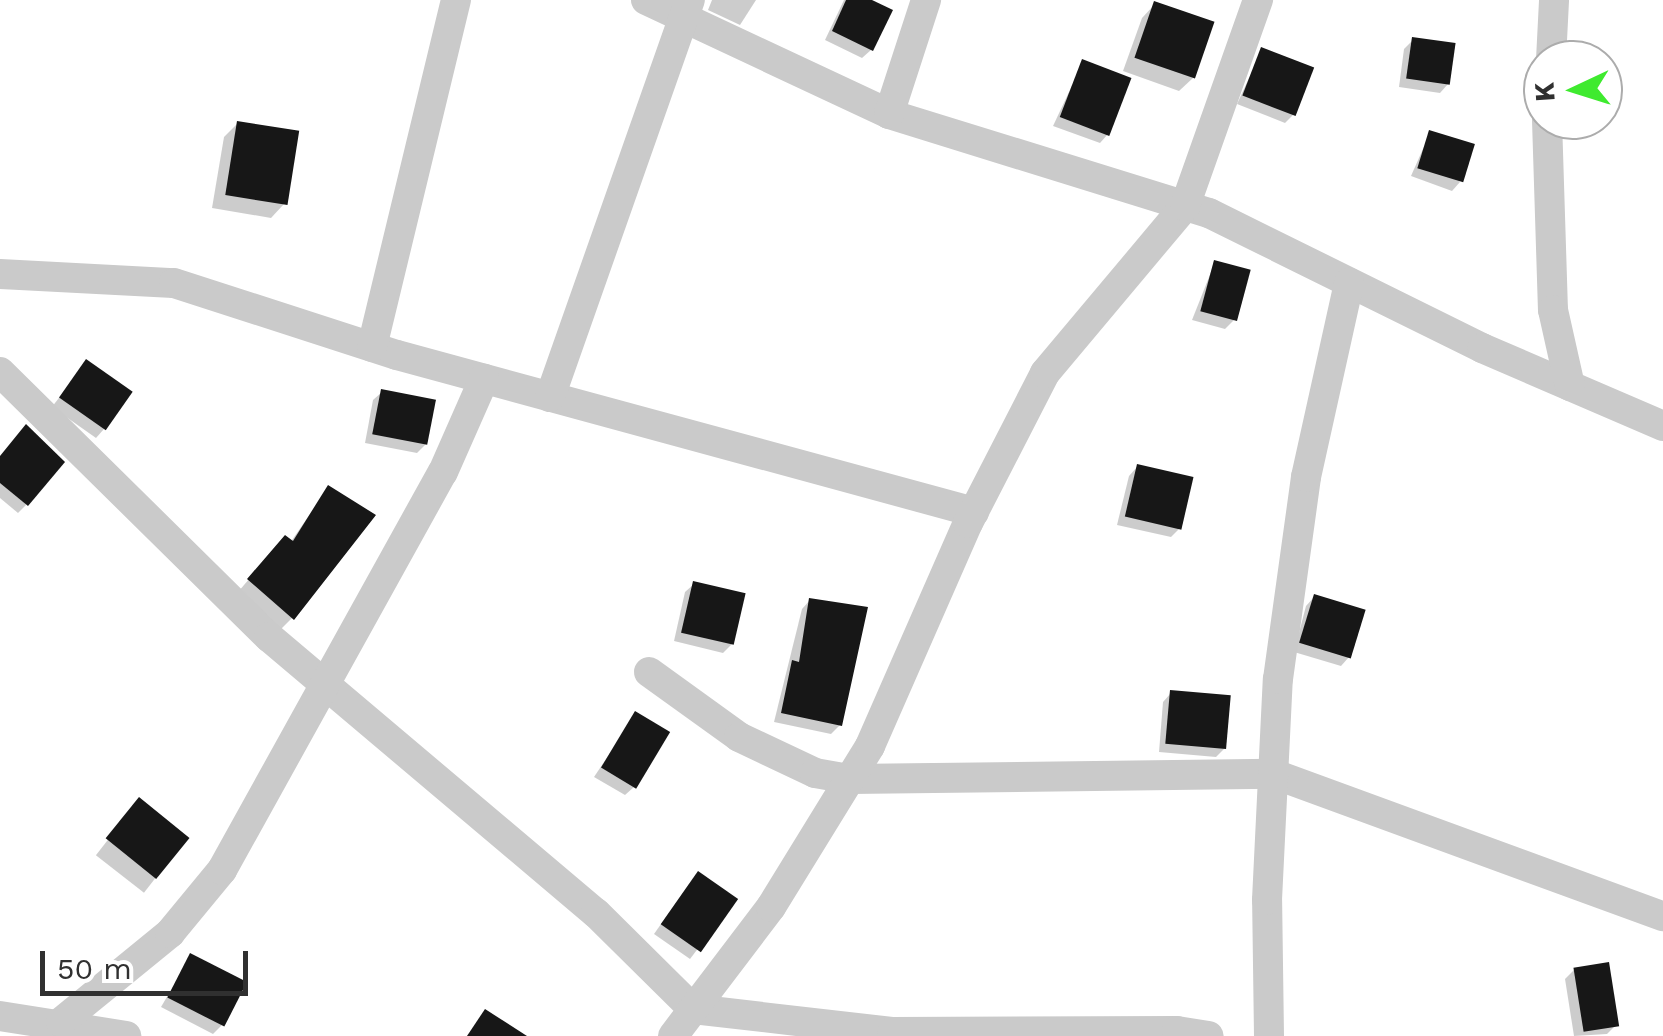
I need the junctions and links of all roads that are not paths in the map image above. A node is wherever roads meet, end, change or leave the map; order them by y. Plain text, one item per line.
1 (456, 0) edge
2 (646, 0) edge
3 (926, 0) edge
4 (1258, 0) edge
5 (1554, 0) edge
6 (687, 8) edge
7 (1552, 40) edge
8 (890, 114) junction
9 (1549, 140) edge
10 (1186, 206) junction
11 (0, 274) edge
12 (1349, 283) junction
13 (372, 348) junction
14 (0, 372) edge
15 (484, 379) junction
16 (1570, 386) junction
17 (550, 397) junction
18 (1663, 426) edge
19 (974, 512) junction
20 (649, 672) dead end
21 (328, 686) junction
22 (1274, 774) junction
23 (850, 778) junction
24 (1663, 916) edge
25 (693, 1009) junction
26 (0, 1016) edge
27 (61, 1022) junction
28 (892, 1034) edge
29 (126, 1036) edge
30 (672, 1036) edge
31 (1210, 1036) edge
32 (1269, 1036) edge

1 - 13 street
2 - 6 street
3 - 8 street
4 - 10 street
5 - 7 street
6 - 8 street
6 - 17 street
8 - 10 street
9 - 16 street
10 - 12 street
10 - 19 street
11 - 13 street
12 - 16 street
12 - 22 street
13 - 15 street
14 - 21 street
15 - 17 street
15 - 21 street
16 - 18 street
17 - 19 street
19 - 23 street
20 - 23 street
21 - 25 street
21 - 27 street
22 - 23 street
22 - 24 street
22 - 32 street
23 - 25 street
25 - 28 street
25 - 30 street
26 - 27 street
27 - 29 street
28 - 31 street

